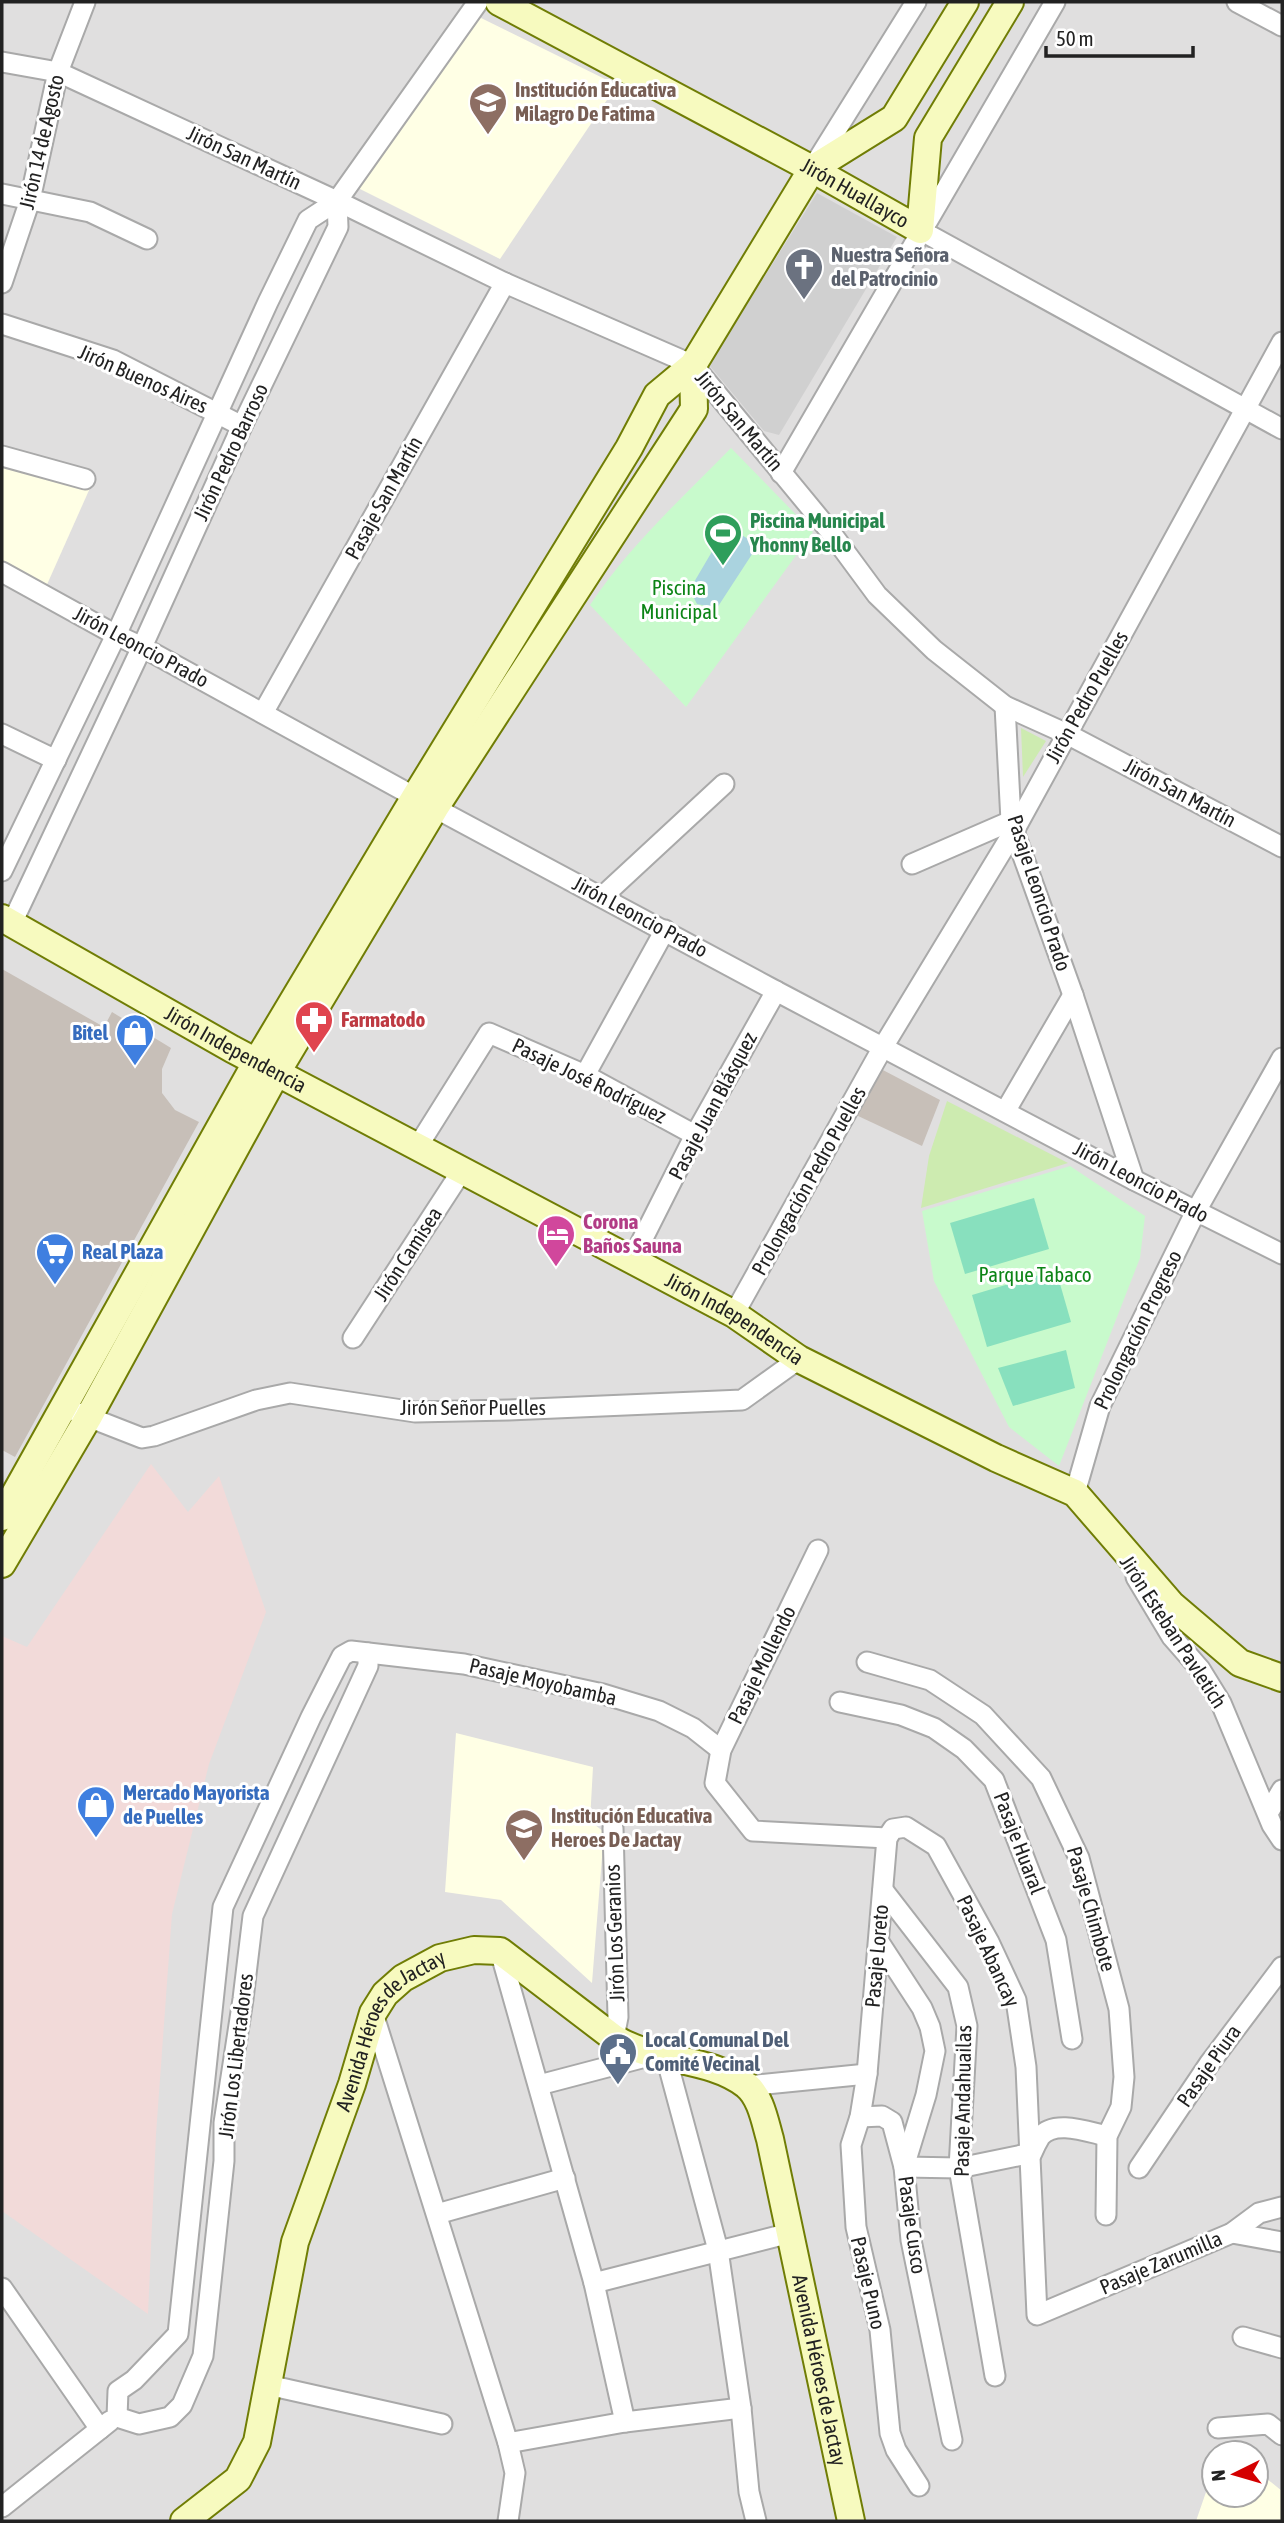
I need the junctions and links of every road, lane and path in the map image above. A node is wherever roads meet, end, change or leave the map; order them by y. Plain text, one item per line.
1 (85, 2) edge
2 (478, 2) edge
3 (499, 2) edge
4 (916, 2) edge
5 (965, 2) edge
6 (1010, 2) edge
7 (1055, 2) edge
8 (1237, 2) edge
9 (1282, 26) edge
10 (2, 62) edge
11 (58, 72) junction
12 (813, 169) junction
13 (2, 194) edge
14 (30, 200) junction
15 (337, 201) junction
16 (920, 230) junction
17 (147, 239) dead end
18 (2, 283) edge
19 (505, 283) junction
20 (2, 324) edge
21 (1282, 342) edge
22 (693, 365) junction
23 (1246, 409) junction
24 (217, 411) junction
25 (242, 426) junction
26 (1282, 429) edge
27 (2, 456) edge
28 (782, 473) junction
29 (85, 480) dead end
30 (2, 572) edge
31 (116, 635) junction
32 (142, 647) junction
33 (1005, 706) junction
34 (262, 713) junction
35 (2, 734) edge
36 (1067, 734) junction
37 (56, 760) junction
38 (724, 784) dead end
39 (425, 803) junction
40 (1012, 826) junction
41 (1282, 847) edge
42 (912, 864) dead end
43 (2, 871) edge
44 (603, 897) junction
45 (7, 920) edge
46 (665, 930) junction
47 (776, 990) junction
48 (1073, 995) junction
49 (883, 1047) junction
50 (1282, 1058) edge
51 (267, 1067) junction
52 (585, 1075) junction
53 (1006, 1110) junction
54 (695, 1135) junction
55 (418, 1146) junction
56 (463, 1169) junction
57 (1134, 1180) junction
58 (1196, 1211) junction
59 (1282, 1254) edge
60 (632, 1260) junction
61 (734, 1314) junction
62 (353, 1338) dead end
63 (799, 1359) junction
64 (77, 1412) junction
65 (1075, 1493) junction
66 (2, 1517) edge
67 (1114, 1539) junction
68 (818, 1550) dead end
69 (2, 1564) edge
70 (360, 1652) junction
71 (867, 1662) dead end
72 (1282, 1678) edge
73 (840, 1702) dead end
74 (721, 1751) junction
75 (715, 1783) joint
76 (1282, 1790) edge
77 (1268, 1813) junction
78 (612, 1828) dead end
79 (887, 1838) junction
80 (1282, 1840) edge
81 (883, 1890) junction
82 (879, 1942) junction
83 (500, 1951) junction
84 (1282, 1967) edge
85 (373, 2013) junction
86 (614, 2038) junction
87 (1072, 2039) dead end
88 (661, 2056) junction
89 (867, 2074) junction
90 (539, 2085) junction
91 (747, 2086) junction
92 (860, 2117) junction
93 (1107, 2136) junction
94 (1032, 2153) junction
95 (904, 2167) junction
96 (959, 2168) junction
97 (1139, 2168) dead end
98 (565, 2178) junction
99 (1282, 2207) edge
100 (437, 2214) junction
101 (1107, 2215) dead end
102 (790, 2233) junction
103 (1232, 2233) junction
104 (1282, 2242) edge
105 (718, 2250) junction
106 (594, 2283) junction
107 (2, 2288) edge
108 (1037, 2315) joint
109 (1243, 2337) dead end
110 (1282, 2348) edge
111 (995, 2376) dead end
112 (268, 2385) junction
113 (741, 2408) junction
114 (117, 2417) junction
115 (625, 2422) junction
116 (442, 2424) dead end
117 (100, 2428) junction
118 (1217, 2428) dead end
119 (1282, 2435) edge
120 (952, 2440) dead end
121 (508, 2442) junction
122 (919, 2486) dead end
123 (2, 2507) edge
124 (505, 2520) edge
125 (184, 2521) edge
126 (756, 2521) edge
127 (851, 2521) edge

1 - 11 street, Jirón 14 de Agosto
2 - 15 street
3 - 12 street, Jirón Huallayco
4 - 12 street
5 - 12 street
6 - 16 street
7 - 16 street
8 - 9 street
10 - 11 street, Jirón San Martín
11 - 14 street, Jirón 14 de Agosto
11 - 15 street, Jirón San Martín
12 - 16 street, Jirón Huallayco
12 - 22 street
13 - 14 street
14 - 17 street
14 - 18 street, Jirón 14 de Agosto
15 - 19 street, Jirón San Martín
15 - 24 street
15 - 25 street, Jirón Pedro Barroso
16 - 23 street, Jirón Huallayco
16 - 28 street
19 - 22 street, Jirón San Martín
19 - 34 street, Pasaje San Martín
20 - 24 street, Jirón Buenos Aires
21 - 23 street, Jirón Pedro Puelles
22 - 28 street, Jirón San Martín
22 - 39 street
22 - 39 street
23 - 26 street, Jirón Huallayco
23 - 36 street, Jirón Pedro Puelles
24 - 25 street, Jirón Buenos Aires
24 - 31 street
25 - 32 street, Jirón Pedro Barroso
27 - 29 street
28 - 33 street, Jirón San Martín
30 - 31 street, Jirón Leoncio Prado
31 - 32 street, Jirón Leoncio Prado
31 - 37 street
32 - 34 street, Jirón Leoncio Prado
32 - 45 street, Jirón Pedro Barroso
33 - 36 street, Jirón San Martín
33 - 40 street, Pasaje Leoncio Prado
34 - 39 street, Jirón Leoncio Prado
35 - 37 street
36 - 40 street, Jirón Pedro Puelles
36 - 41 street, Jirón San Martín
37 - 43 street
38 - 44 street
39 - 44 street, Jirón Leoncio Prado
39 - 51 street
40 - 42 street
40 - 48 street, Pasaje Leoncio Prado
40 - 49 street, Jirón Pedro Puelles
44 - 46 street, Jirón Leoncio Prado
45 - 51 street, Jirón Independencia
46 - 47 street, Jirón Leoncio Prado
46 - 52 street
47 - 49 street, Jirón Leoncio Prado
47 - 54 street, Pasaje Juan Blásquez
48 - 53 street, Pasaje Leoncio Prado
48 - 57 street, Pasaje Leoncio Prado
49 - 53 street, Jirón Leoncio Prado
49 - 61 street, Prolongación Pedro Puelles
50 - 58 street, Prolongación Progreso
51 - 55 street, Jirón Independencia
51 - 64 street
52 - 54 street, Pasaje José Rodríguez
52 - 55 street, Pasaje José Rodríguez
53 - 57 street, Jirón Leoncio Prado
54 - 60 street, Pasaje Juan Blásquez
55 - 56 street, Jirón Independencia
56 - 60 street, Jirón Independencia
56 - 62 street, Jirón Camisea
57 - 58 street, Jirón Leoncio Prado
58 - 59 street, Jirón Leoncio Prado
58 - 65 street, Prolongación Progreso
60 - 61 street, Jirón Independencia
61 - 63 street, Jirón Independencia
63 - 64 street, Jirón Señor Puelles
63 - 65 street, Jirón Independencia
64 - 66 street
64 - 69 street
65 - 67 street, Jirón Independencia
67 - 72 street, Jirón Independencia
67 - 77 street, Jirón Esteban Pavletich
68 - 74 street, Pasaje Mollendo
70 - 74 street, Pasaje Moyobamba
70 - 114 street, Jirón Los Libertadores
70 - 114 street, Jirón Los Libertadores
71 - 93 street, Pasaje Chimbote
73 - 87 street, Pasaje Huaral
74 - 75 street, Pasaje Mollendo
75 - 79 street, Pasaje Abancay
76 - 77 street
77 - 80 street, Jirón Esteban Pavletich
78 - 86 street, Jirón Los Geranios
79 - 81 street, Pasaje Loreto
79 - 94 street, Pasaje Abancay
81 - 82 street, Pasaje Loreto
81 - 96 street, Pasaje Andahuailas
82 - 89 street, Pasaje Loreto
82 - 95 street, Pasaje Cusco
83 - 85 street, Avenida Héroes de Jactay
83 - 86 street
83 - 90 street
84 - 97 street, Pasaje Piura
85 - 100 street
85 - 112 street, Avenida Héroes de Jactay
86 - 88 street
88 - 90 street
88 - 91 street
88 - 105 street
89 - 91 street
89 - 92 street, Pasaje Puno
90 - 98 street
91 - 102 street, Avenida Héroes de Jactay
92 - 95 street
92 - 122 street, Pasaje Puno
93 - 94 street
93 - 101 street, Pasaje Chimbote
94 - 96 street
94 - 108 street, Pasaje Abancay
95 - 96 street
95 - 120 street, Pasaje Cusco
96 - 111 street, Pasaje Andahuailas
98 - 100 street
98 - 106 street
99 - 103 street, Pasaje Zarumilla
100 - 121 street
102 - 105 street
102 - 127 street, Avenida Héroes de Jactay
103 - 104 street
103 - 108 street, Pasaje Zarumilla
105 - 106 street
105 - 113 street
106 - 115 street
107 - 117 street
109 - 110 street
112 - 116 street
112 - 125 street, Avenida Héroes de Jactay
113 - 115 street
113 - 126 street
114 - 117 street
115 - 121 street
117 - 123 street
118 - 119 street
121 - 124 street

